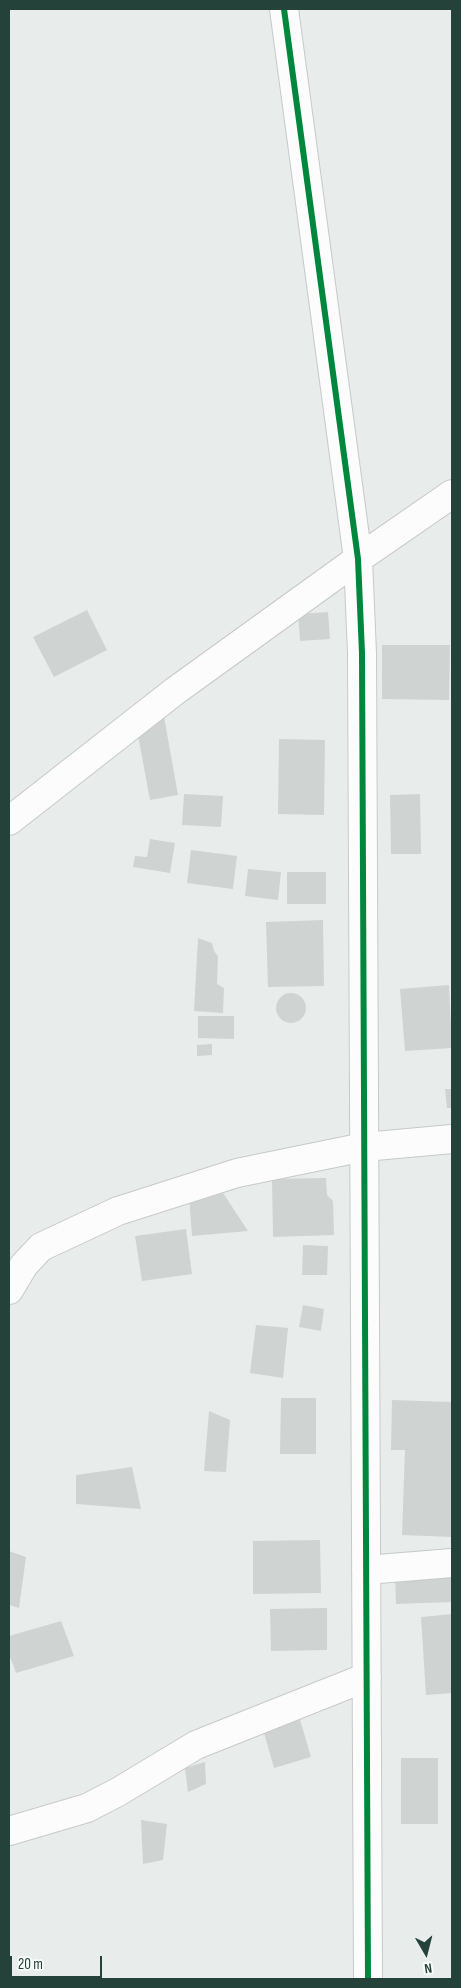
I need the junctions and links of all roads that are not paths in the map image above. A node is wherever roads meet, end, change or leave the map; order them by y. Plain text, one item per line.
1 (284, 9) edge
2 (452, 494) edge
3 (358, 559) junction
4 (9, 821) edge
5 (452, 1139) edge
6 (364, 1147) junction
7 (16, 1263) edge
8 (9, 1290) edge
9 (452, 1564) edge
10 (366, 1570) junction
11 (366, 1677) junction
12 (9, 1832) edge
13 (368, 1979) edge

1 - 3 street
2 - 3 street
3 - 4 street
3 - 6 street
5 - 6 street
6 - 7 street
6 - 10 street
7 - 8 street
9 - 10 street
10 - 11 street
11 - 12 street
11 - 13 street

